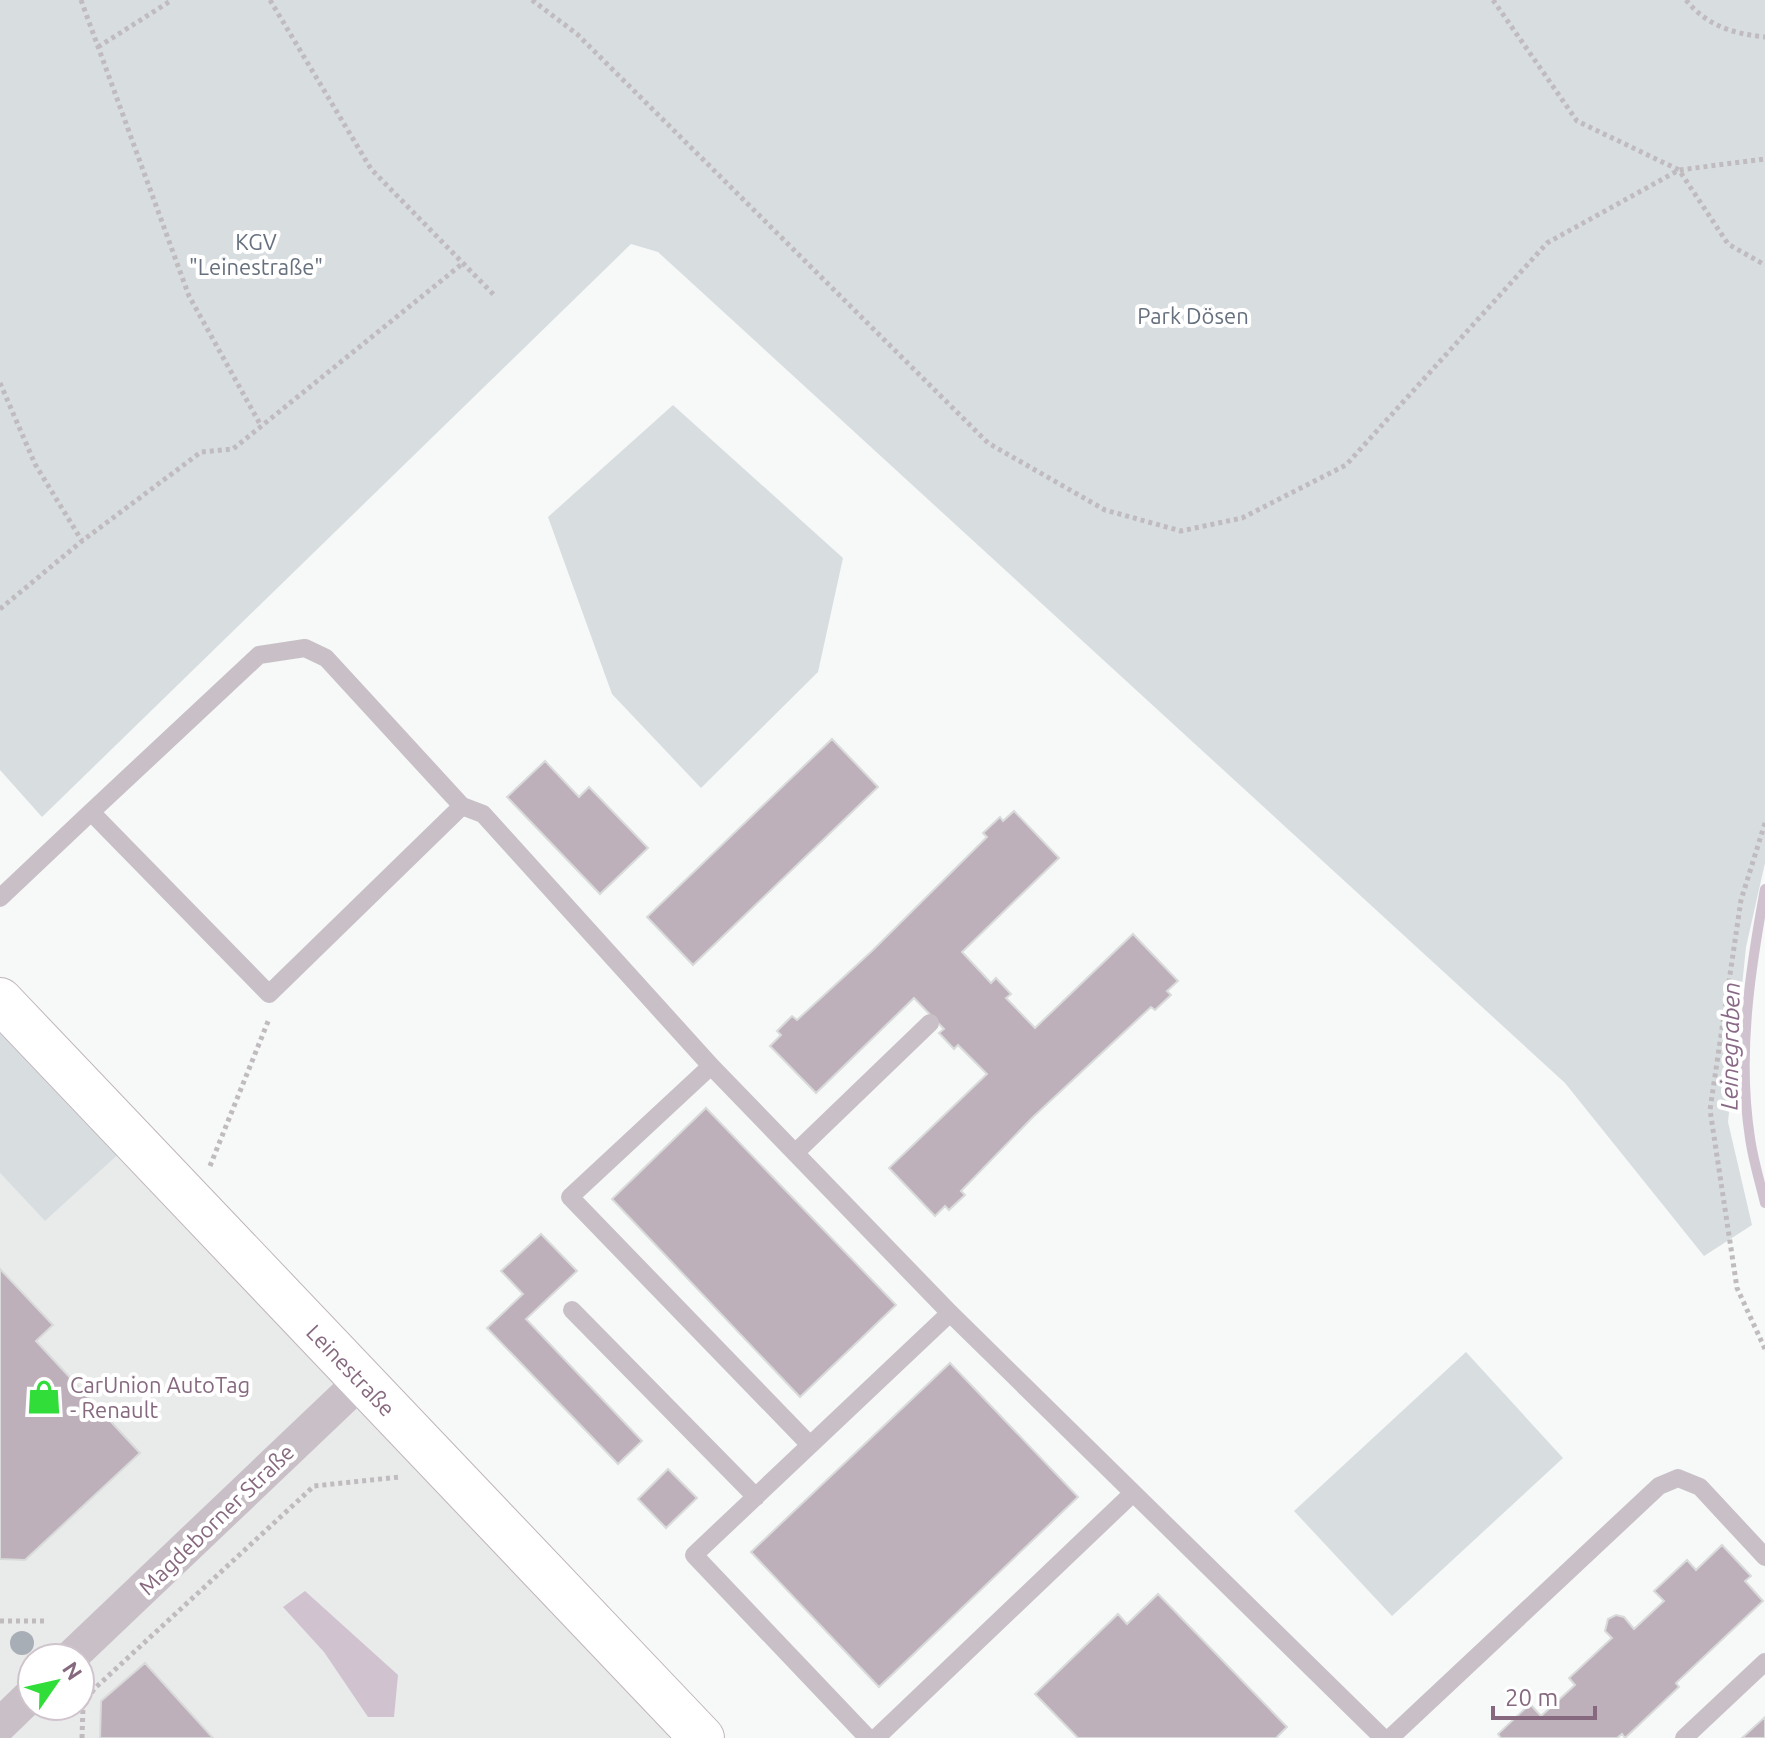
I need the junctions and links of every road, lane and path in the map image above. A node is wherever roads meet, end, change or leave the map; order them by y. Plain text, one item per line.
1 (81, 0) edge
2 (172, 0) edge
3 (270, 0) edge
4 (532, 0) edge
5 (1493, 0) edge
6 (1686, 0) edge
7 (1765, 37) edge
8 (98, 47) junction
9 (1765, 159) edge
10 (1679, 170) junction
11 (462, 264) junction
12 (1765, 265) edge
13 (495, 296) dead end
14 (0, 383) edge
15 (260, 424) junction
16 (82, 541) junction
17 (0, 609) edge
18 (462, 806) junction
19 (91, 812) junction
20 (1765, 823) edge
21 (0, 898) edge
22 (269, 994) junction
23 (0, 1000) edge
24 (930, 1023) dead end
25 (711, 1066) junction
26 (795, 1153) junction
27 (210, 1167) dead end
28 (572, 1310) dead end
29 (950, 1313) junction
30 (1765, 1349) edge
31 (362, 1380) junction
32 (810, 1445) junction
33 (407, 1476) dead end
34 (1132, 1494) junction
35 (756, 1497) junction
36 (1765, 1557) edge
37 (0, 1621) edge
38 (46, 1621) dead end
39 (87, 1642) edge
40 (1765, 1662) edge
41 (82, 1738) edge
42 (702, 1738) edge
43 (868, 1738) edge
44 (876, 1738) edge
45 (1383, 1738) edge
46 (1390, 1738) edge
47 (1684, 1738) edge

1 - 8 path
2 - 8 path
3 - 11 path
4 - 10 path
5 - 10 path
6 - 7 path
8 - 15 path
9 - 10 path
10 - 12 path
11 - 13 path
11 - 15 path
14 - 16 path
15 - 16 path
16 - 17 path
18 - 19 lane
18 - 22 lane
18 - 25 lane
19 - 21 lane
19 - 22 lane
20 - 30 path
22 - 27 path
23 - 31 main road, Leinestraße
24 - 26 lane
25 - 26 lane
25 - 32 lane
26 - 29 lane
28 - 35 lane
29 - 32 lane
29 - 34 lane
31 - 39 street, Magdeborner Straße
31 - 42 main road, Leinestraße
32 - 35 lane
33 - 41 path
34 - 44 lane
34 - 45 lane
35 - 43 lane
36 - 46 lane
37 - 38 path
40 - 47 lane

